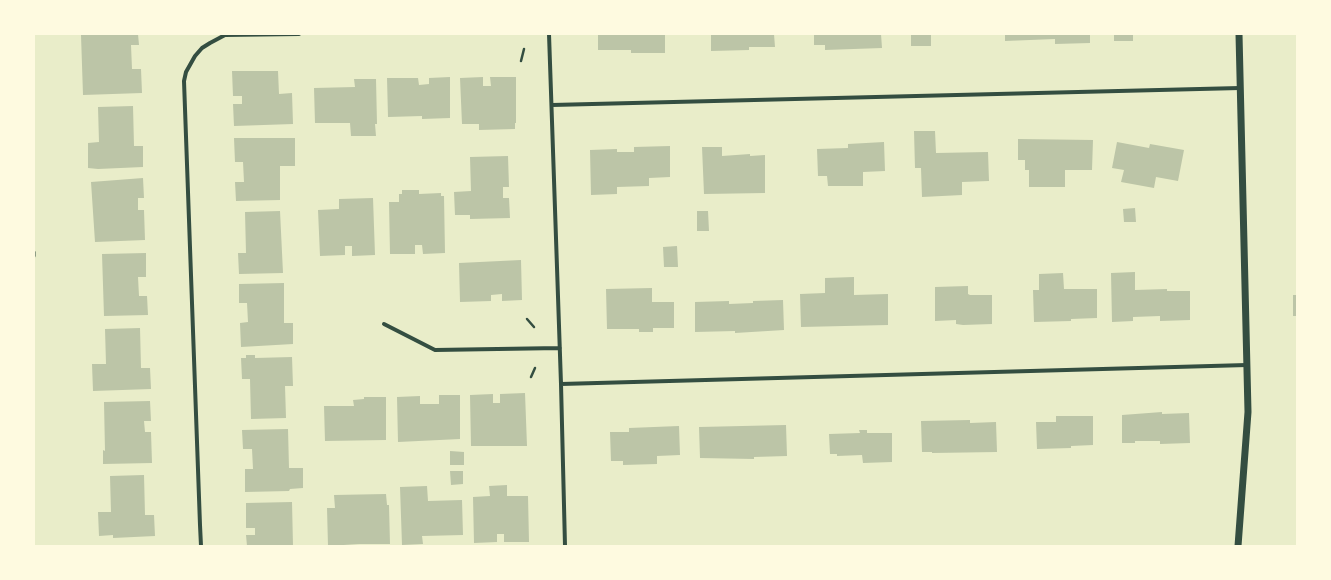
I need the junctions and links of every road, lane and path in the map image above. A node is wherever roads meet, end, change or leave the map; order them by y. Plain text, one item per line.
1 (300, 34) edge
2 (549, 34) edge
3 (1239, 34) edge
4 (524, 50) dead end
5 (521, 61) dead end
6 (1240, 88) junction
7 (552, 104) junction
8 (34, 252) edge
9 (34, 256) edge
10 (527, 319) dead end
11 (384, 324) dead end
12 (534, 327) dead end
13 (560, 348) junction
14 (1247, 365) junction
15 (535, 368) dead end
16 (531, 377) dead end
17 (561, 384) junction
18 (202, 546) edge
19 (565, 546) edge
20 (1238, 546) edge

1 - 18 street
2 - 7 street
3 - 6 street
4 - 5 path
6 - 7 street
6 - 14 street
7 - 13 street
8 - 9 lane
10 - 12 path
11 - 13 street
13 - 17 street
14 - 17 street
14 - 20 street
15 - 16 path
17 - 19 street

